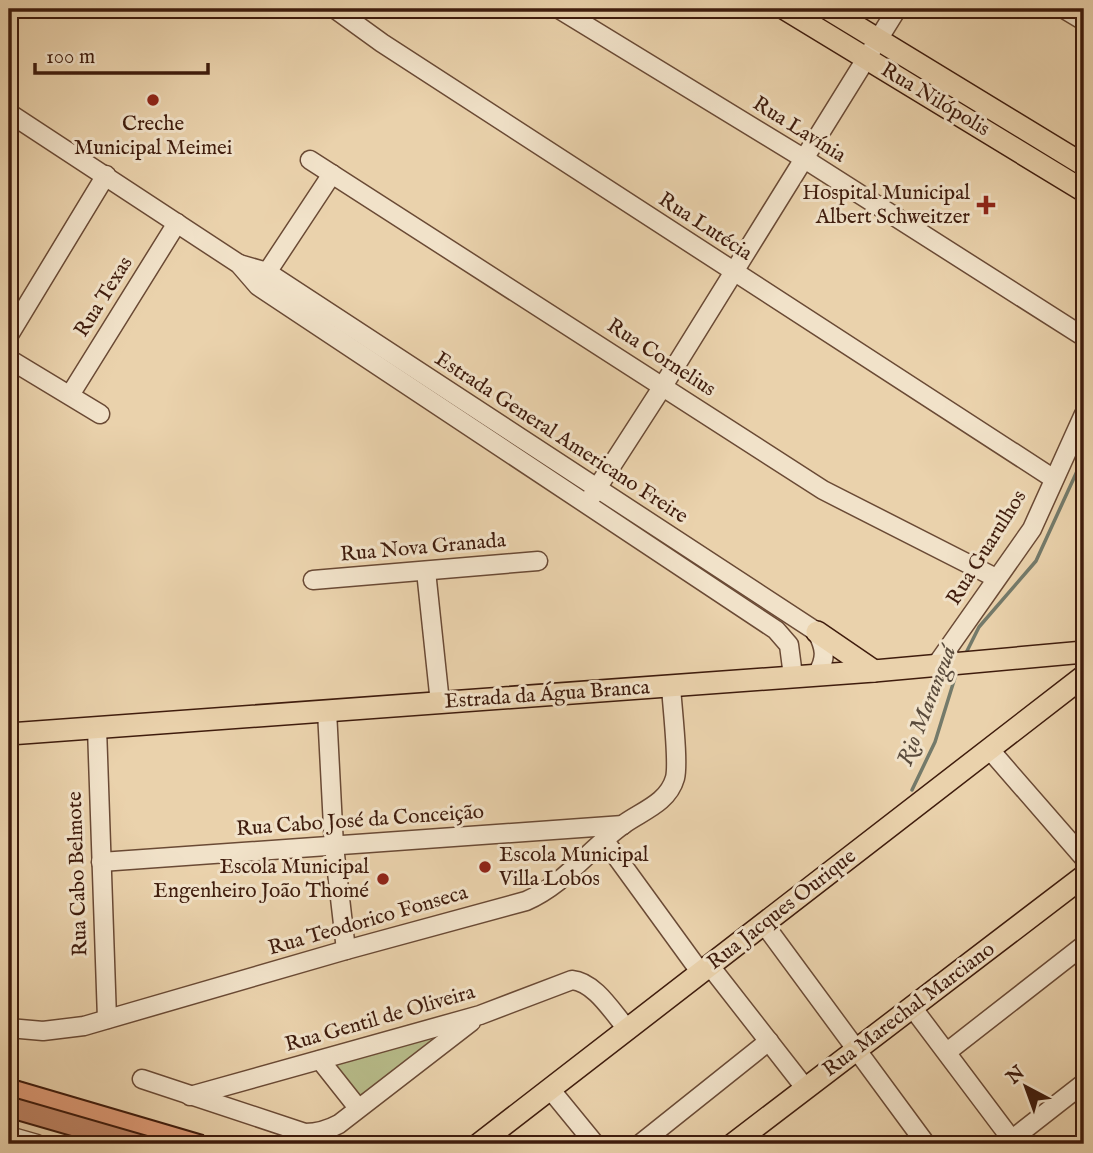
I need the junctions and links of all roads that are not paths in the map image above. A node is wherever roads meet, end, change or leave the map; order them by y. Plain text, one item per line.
1 (335, 9) edge
2 (559, 9) edge
3 (785, 9) edge
4 (828, 9) edge
5 (897, 9) edge
6 (1064, 9) edge
7 (1084, 21) edge
8 (878, 39) junction
9 (865, 58) junction
10 (922, 66) junction
11 (911, 85) junction
12 (9, 113) edge
13 (1006, 117) junction
14 (994, 136) junction
15 (803, 158) junction
16 (310, 160) dead end
17 (1084, 165) edge
18 (332, 174) junction
19 (106, 175) junction
20 (1084, 191) edge
21 (177, 223) junction
22 (732, 272) junction
23 (262, 279) junction
24 (9, 335) edge
25 (1084, 337) edge
26 (9, 359) edge
27 (663, 386) junction
28 (70, 395) junction
29 (100, 414) dead end
30 (1084, 414) edge
31 (1054, 480) junction
32 (597, 489) junction
33 (586, 505) junction
34 (538, 561) dead end
35 (426, 571) junction
36 (996, 578) junction
37 (313, 580) dead end
38 (817, 632) junction
39 (1084, 652) edge
40 (1061, 654) junction
41 (942, 663) junction
42 (874, 671) junction
43 (817, 674) junction
44 (793, 676) junction
45 (1080, 679) edge
46 (671, 686) junction
47 (440, 703) junction
48 (327, 711) junction
49 (97, 728) junction
50 (9, 734) edge
51 (990, 750) junction
52 (623, 825) junction
53 (573, 827) junction
54 (605, 841) junction
55 (334, 846) junction
56 (1084, 858) edge
57 (583, 860) junction
58 (102, 862) junction
59 (1084, 876) edge
60 (764, 924) junction
61 (1084, 945) edge
62 (346, 950) junction
63 (706, 970) junction
64 (912, 1007) junction
65 (480, 1015) junction
66 (107, 1019) junction
67 (9, 1028) edge
68 (628, 1030) junction
69 (769, 1041) junction
70 (856, 1050) junction
71 (947, 1052) junction
72 (320, 1060) junction
73 (142, 1079) dead end
74 (1084, 1083) edge
75 (550, 1089) junction
76 (806, 1089) junction
77 (190, 1096) junction
78 (358, 1108) junction
79 (9, 1136) edge
80 (1009, 1142) edge
81 (37, 1144) edge
82 (479, 1144) edge
83 (595, 1144) edge
84 (640, 1144) edge
85 (733, 1144) edge
86 (926, 1144) edge

1 - 22 street, Rua Lutécia
2 - 15 street, Rua Lavínia
3 - 9 main road, Rua Nilópolis
4 - 8 main road, Rua Nilópolis
5 - 8 street
6 - 7 street
8 - 9 street
8 - 10 main road, Rua Nilópolis
9 - 11 main road, Rua Nilópolis
9 - 15 street
10 - 11 main road
10 - 13 main road, Rua Nilópolis
11 - 14 main road, Rua Nilópolis
12 - 19 street, Estrada General Americano Freire
13 - 14 main road
13 - 17 main road, Rua Nilópolis
14 - 20 main road, Rua Nilópolis
15 - 22 street
15 - 25 street, Rua Lavínia
16 - 18 street, Rua Cornelius
18 - 23 street
18 - 27 street, Rua Cornelius
19 - 21 street, Estrada General Americano Freire
19 - 24 street
21 - 23 street, Estrada General Americano Freire
21 - 28 street, Rua Texas
22 - 27 street
22 - 31 street, Rua Lutécia
23 - 32 street, Estrada General Americano Freire
23 - 33 street, Estrada General Americano Freire
26 - 28 street
27 - 32 street
27 - 36 street, Rua Cornelius
28 - 29 street
30 - 31 street, Rua Guarulhos
31 - 36 street, Rua Guarulhos
32 - 33 street
32 - 38 street, Estrada General Americano Freire
33 - 44 street, Estrada General Americano Freire
34 - 35 street, Rua Nova Granada
35 - 37 street, Rua Nova Granada
35 - 47 street
36 - 41 street, Rua Guarulhos
38 - 42 main road
38 - 43 street
39 - 40 main road, Estrada da Água Branca
40 - 41 main road, Estrada da Água Branca
40 - 45 main road
41 - 42 main road, Estrada da Água Branca
42 - 43 main road, Estrada da Água Branca
43 - 44 main road, Estrada da Água Branca
44 - 46 main road, Estrada da Água Branca
45 - 51 main road, Rua Jacques Ourique
46 - 47 main road, Estrada da Água Branca
46 - 52 street, Rua Teodorico Fonseca
47 - 48 main road, Estrada da Água Branca
48 - 49 main road, Estrada da Água Branca
48 - 55 street
49 - 50 main road, Estrada da Água Branca
49 - 58 street, Rua Cabo Belmote
51 - 56 street
51 - 60 main road, Rua Jacques Ourique
52 - 53 street, Rua Cabo José da Conceição
52 - 54 street, Rua Teodorico Fonseca
53 - 55 street, Rua Cabo José da Conceição
53 - 57 street
54 - 57 street, Rua Teodorico Fonseca
54 - 63 street
55 - 58 street, Rua Cabo José da Conceição
55 - 62 street
57 - 62 street, Rua Teodorico Fonseca
58 - 66 street, Rua Cabo Belmote
59 - 64 main road, Rua Marechal Marciano
60 - 63 main road, Rua Jacques Ourique
60 - 70 street
61 - 71 street
62 - 66 street, Rua Teodorico Fonseca
63 - 68 main road, Rua Jacques Ourique
63 - 69 street
64 - 70 main road, Rua Marechal Marciano
64 - 71 street
65 - 68 street, Rua Gentil de Oliveira
65 - 72 street, Rua Gentil de Oliveira
65 - 78 street
66 - 67 street, Rua Teodorico Fonseca
68 - 75 main road, Rua Jacques Ourique
69 - 76 street
69 - 84 street
70 - 76 main road, Rua Marechal Marciano
70 - 86 street
71 - 80 street
72 - 77 street, Rua Gentil de Oliveira
72 - 78 street
73 - 77 street
74 - 80 street
75 - 82 main road, Rua Jacques Ourique
75 - 83 street
76 - 85 main road, Rua Marechal Marciano
77 - 78 street
79 - 81 street

